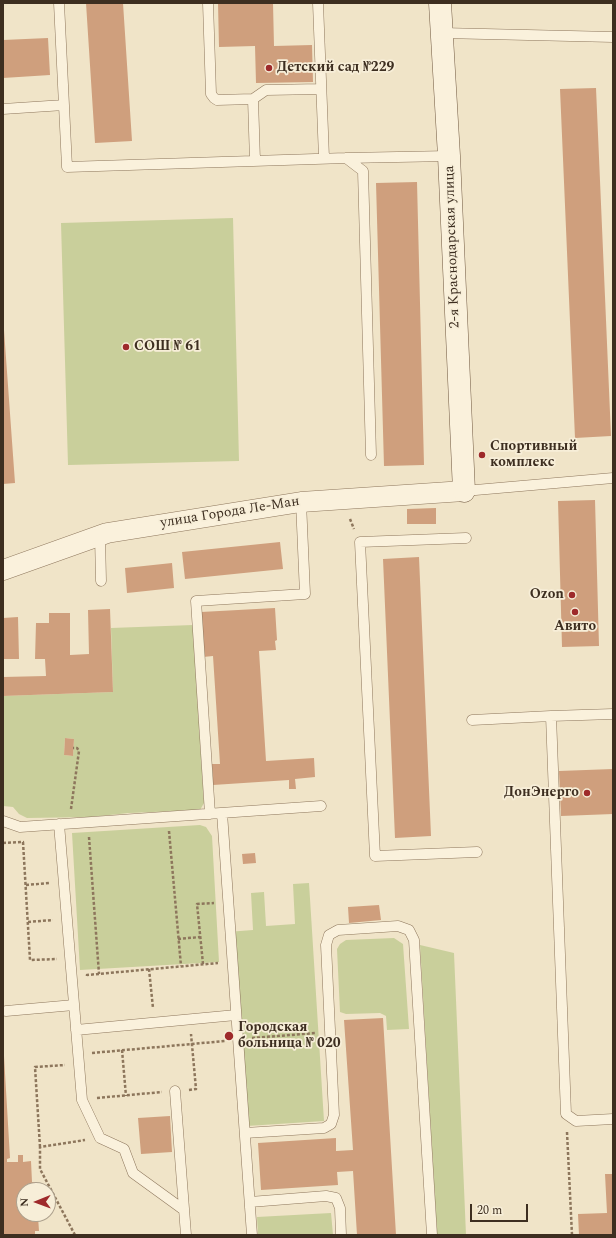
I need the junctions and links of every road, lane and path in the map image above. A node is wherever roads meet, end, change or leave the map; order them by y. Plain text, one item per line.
1 (59, 3) edge
2 (208, 3) edge
3 (318, 3) edge
4 (440, 3) edge
5 (442, 33) junction
6 (613, 37) edge
7 (322, 88) junction
8 (253, 99) junction
9 (64, 105) junction
10 (3, 109) edge
11 (450, 156) junction
12 (324, 158) junction
13 (346, 158) junction
14 (255, 161) junction
15 (371, 455) dead end
16 (613, 478) edge
17 (464, 490) junction
18 (300, 502) junction
19 (100, 536) junction
20 (466, 538) dead end
21 (3, 570) edge
22 (101, 581) dead end
23 (613, 714) edge
24 (551, 716) junction
25 (472, 720) dead end
26 (74, 748) dead end
27 (321, 806) dead end
28 (222, 813) junction
29 (210, 814) junction
30 (167, 817) junction
31 (3, 821) edge
32 (88, 823) junction
33 (64, 824) junction
34 (3, 843) edge
35 (476, 852) dead end
36 (64, 882) junction
37 (26, 884) junction
38 (228, 902) junction
39 (67, 919) junction
40 (28, 922) junction
41 (200, 937) junction
42 (178, 939) junction
43 (70, 958) junction
44 (232, 962) junction
45 (203, 964) junction
46 (181, 966) junction
47 (149, 969) junction
48 (99, 974) junction
49 (88, 983) dead end
50 (74, 1005) junction
51 (6, 1011) dead end
52 (236, 1015) junction
53 (190, 1019) junction
54 (154, 1022) junction
55 (92, 1028) junction
56 (76, 1030) junction
57 (330, 1032) junction
58 (238, 1039) junction
59 (192, 1044) junction
60 (122, 1050) junction
61 (94, 1052) junction
62 (78, 1059) junction
63 (175, 1091) junction
64 (126, 1096) junction
65 (82, 1100) junction
66 (566, 1114) junction
67 (613, 1119) edge
68 (245, 1133) junction
69 (100, 1138) junction
70 (40, 1147) junction
71 (250, 1202) junction
72 (184, 1210) junction
73 (75, 1235) edge
74 (186, 1235) edge
75 (252, 1235) edge
76 (341, 1235) edge
77 (432, 1235) edge
78 (572, 1235) edge

1 - 9 lane
2 - 8 lane
3 - 7 lane
4 - 5 street, 2-я Краснодарская улица
5 - 6 lane
5 - 11 street, 2-я Краснодарская улица
7 - 8 lane
7 - 12 lane
8 - 14 lane
9 - 10 lane
9 - 14 lane
11 - 13 lane
11 - 17 street, 2-я Краснодарская улица
12 - 13 lane
12 - 14 lane
13 - 15 lane
16 - 17 lane
17 - 18 street, улица Города Ле-Ман
18 - 19 street, улица Города Ле-Ман
18 - 29 lane
19 - 21 street, улица Города Ле-Ман
19 - 22 lane
20 - 35 lane
23 - 24 lane
24 - 25 lane
24 - 66 lane
26 - 33 path
27 - 28 lane
28 - 29 lane
28 - 38 lane
29 - 30 lane
30 - 32 lane
30 - 42 path
31 - 33 lane
32 - 33 lane
32 - 48 path
33 - 36 lane
34 - 37 path
36 - 37 path
36 - 39 lane
37 - 40 path
38 - 41 path
38 - 44 lane
39 - 40 path
39 - 43 lane
40 - 43 path
41 - 42 path
41 - 45 path
42 - 46 path
43 - 50 lane
44 - 45 path
44 - 52 lane
45 - 46 path
46 - 47 path
47 - 48 path
47 - 54 path
48 - 49 path
50 - 51 lane
50 - 56 lane
52 - 53 lane
52 - 58 lane
53 - 54 lane
53 - 59 path
54 - 55 lane
55 - 56 lane
55 - 61 path
56 - 62 lane
57 - 58 path
57 - 68 lane
57 - 77 lane
58 - 59 path
58 - 68 lane
59 - 60 path
59 - 63 path
60 - 61 path
60 - 64 path
61 - 62 path
62 - 65 lane
62 - 70 path
63 - 64 path
63 - 72 lane
64 - 65 path
65 - 69 lane
66 - 67 lane
66 - 78 path
68 - 71 lane
69 - 70 path
69 - 72 lane
70 - 73 path
71 - 75 lane
71 - 76 lane
72 - 74 lane

